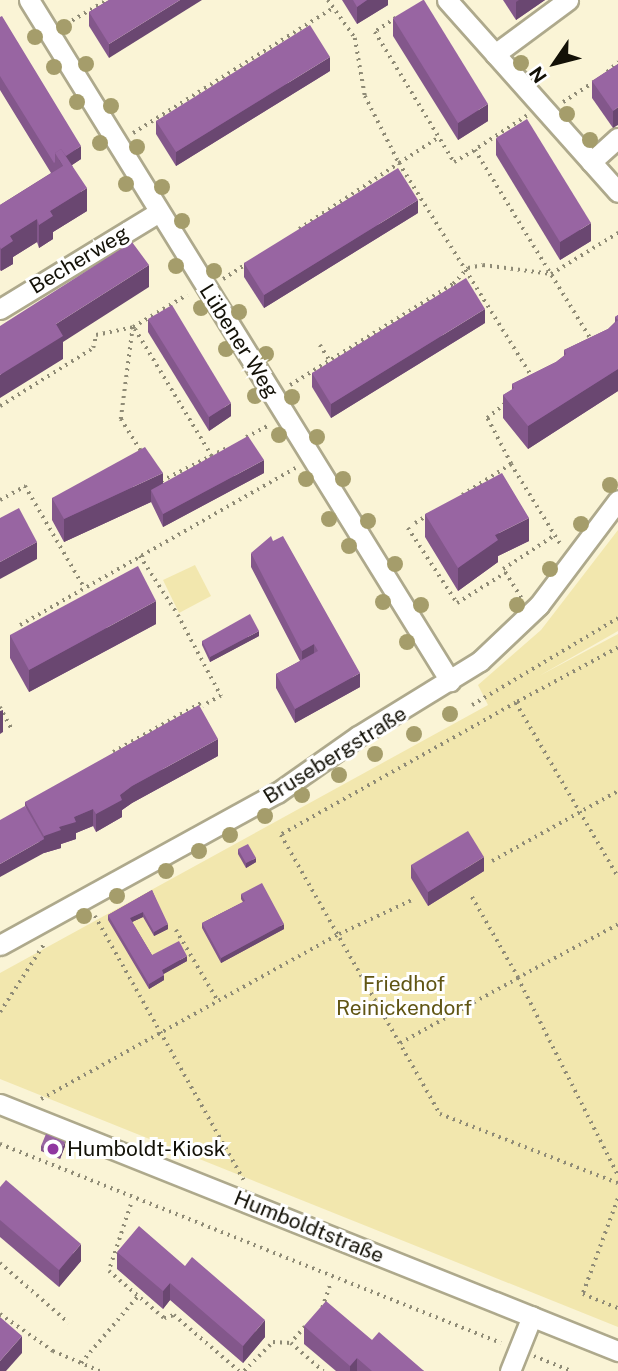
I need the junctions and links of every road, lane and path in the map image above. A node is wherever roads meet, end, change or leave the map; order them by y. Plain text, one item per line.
1 (29, 0) edge
2 (107, 0) edge
3 (328, 0) edge
4 (447, 0) edge
5 (568, 0) edge
6 (333, 8) junction
7 (404, 13) edge
8 (66, 24) dead end
9 (495, 54) junction
10 (618, 62) edge
11 (563, 103) dead end
12 (528, 115) dead end
13 (133, 133) dead end
14 (439, 137) junction
15 (618, 138) edge
16 (475, 150) junction
17 (591, 162) junction
18 (399, 163) junction
19 (618, 192) edge
20 (159, 212) junction
21 (618, 233) edge
22 (289, 236) edge
23 (256, 258) edge
24 (468, 268) junction
25 (551, 274) junction
26 (223, 280) dead end
27 (187, 295) dead end
28 (0, 309) edge
29 (134, 327) junction
30 (602, 338) edge
31 (593, 344) junction
32 (320, 345) dead end
33 (582, 351) edge
34 (330, 361) junction
35 (546, 372) edge
36 (534, 379) junction
37 (288, 387) dead end
38 (525, 387) edge
39 (515, 395) edge
40 (0, 406) edge
41 (268, 426) dead end
42 (212, 456) junction
43 (312, 458) junction
44 (148, 462) edge
45 (511, 464) junction
46 (155, 472) edge
47 (458, 497) edge
48 (618, 499) edge
49 (0, 500) edge
50 (436, 510) edge
51 (415, 523) dead end
52 (408, 528) dead end
53 (555, 535) junction
54 (561, 545) dead end
55 (139, 556) junction
56 (505, 573) junction
57 (84, 587) junction
58 (522, 599) dead end
59 (618, 618) edge
60 (20, 625) dead end
61 (618, 648) edge
62 (450, 681) junction
63 (516, 703) junction
64 (472, 705) dead end
65 (0, 708) edge
66 (11, 728) dead end
67 (113, 752) edge
68 (618, 791) edge
69 (581, 811) junction
70 (492, 861) dead end
71 (618, 877) edge
72 (471, 896) dead end
73 (84, 899) junction
74 (412, 900) dead end
75 (618, 925) edge
76 (176, 929) dead end
77 (339, 934) junction
78 (45, 942) dead end
79 (0, 945) edge
80 (518, 978) junction
81 (218, 1002) junction
82 (0, 1012) edge
83 (163, 1032) junction
84 (400, 1042) junction
85 (38, 1100) dead end
86 (0, 1104) edge
87 (0, 1144) edge
88 (618, 1175) edge
89 (618, 1183) edge
90 (245, 1184) dead end
91 (618, 1199) edge
92 (131, 1205) dead end
93 (0, 1263) edge
94 (330, 1285) dead end
95 (138, 1296) junction
96 (618, 1308) edge
97 (0, 1314) edge
98 (532, 1316) junction
99 (69, 1324) dead end
100 (291, 1343) junction
101 (510, 1347) dead end
102 (618, 1351) edge
103 (528, 1353) dead end
104 (81, 1363) junction
105 (100, 1371) edge
106 (239, 1371) edge
107 (244, 1371) edge
108 (323, 1371) edge
109 (510, 1371) edge
110 (572, 1371) edge

1 - 20 street, Lübener Weg
2 - 8 path
3 - 6 path
4 - 9 street
5 - 9 street
6 - 13 path
6 - 18 path
7 - 14 path
9 - 17 street
10 - 11 path
12 - 16 path
14 - 16 path
14 - 18 path
15 - 17 street
16 - 25 path
17 - 19 street
18 - 22 path
18 - 24 path
20 - 28 street, Becherweg
20 - 43 street, Lübener Weg
21 - 25 path
23 - 26 path
24 - 25 path
24 - 34 path
24 - 36 path
25 - 31 path
27 - 29 path
29 - 40 path
29 - 42 path
29 - 44 path
30 - 31 path
31 - 33 path
32 - 34 path
34 - 37 path
35 - 36 path
36 - 38 path
39 - 45 path
41 - 42 path
42 - 46 path
43 - 55 path
43 - 62 street, Lübener Weg
45 - 47 path
45 - 53 path
48 - 62 street, Brusebergstraße
49 - 57 path
50 - 51 path
52 - 56 path
53 - 54 path
53 - 56 path
55 - 57 path
55 - 67 path
56 - 58 path
57 - 60 path
59 - 64 path
61 - 63 path
62 - 73 street, Brusebergstraße
63 - 69 path
63 - 77 path
65 - 66 path
68 - 69 path
69 - 70 path
69 - 71 path
72 - 80 path
73 - 79 street, Brusebergstraße
73 - 83 path
74 - 77 path
75 - 80 path
76 - 81 path
77 - 81 path
77 - 84 path
78 - 82 path
80 - 84 path
80 - 88 path
81 - 83 path
83 - 85 path
83 - 90 path
84 - 89 path
86 - 98 street, Humboldtstraße
87 - 101 path
91 - 96 path
92 - 95 path
93 - 99 path
94 - 100 path
95 - 104 path
95 - 106 path
97 - 104 path
98 - 102 street, Humboldtstraße
98 - 109 street
100 - 107 path
100 - 108 path
103 - 110 path
104 - 105 path

